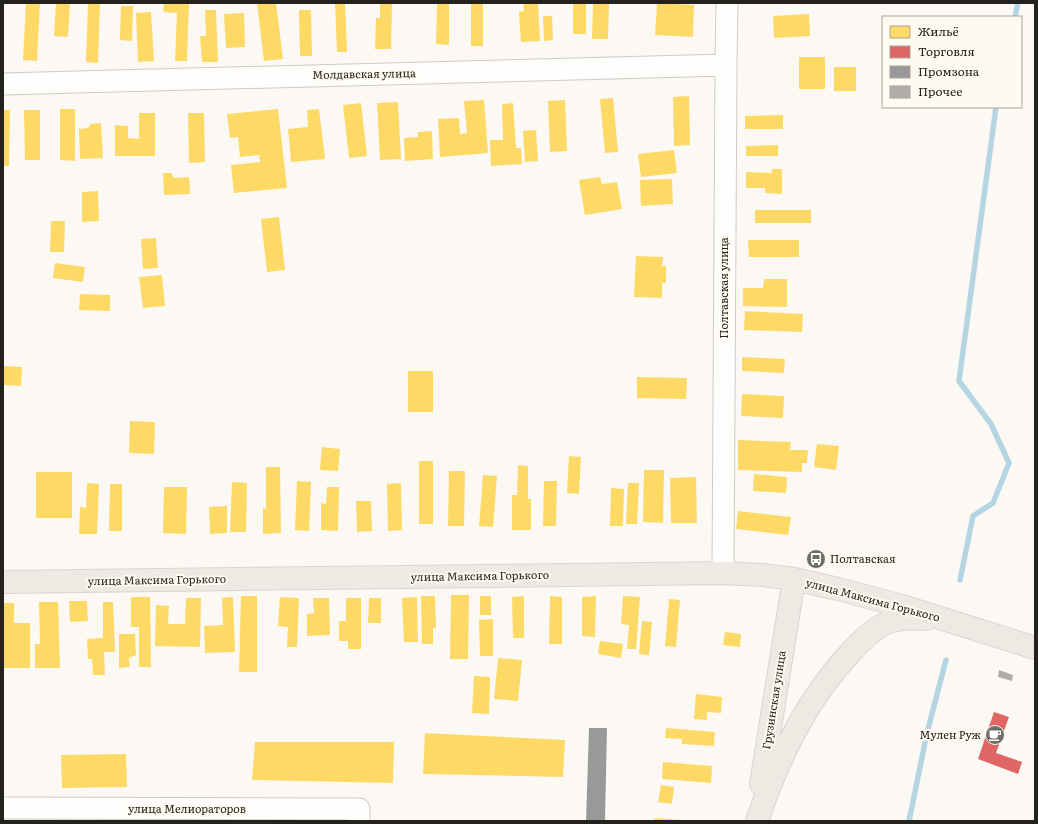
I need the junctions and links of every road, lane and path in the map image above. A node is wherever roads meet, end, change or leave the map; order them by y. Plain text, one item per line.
1 (728, 3) edge
2 (726, 65) junction
3 (3, 84) edge
4 (723, 573) junction
5 (794, 579) junction
6 (3, 582) edge
7 (952, 622) junction
8 (1035, 648) edge
9 (3, 808) edge
10 (359, 821) edge
11 (756, 821) edge

1 - 2 street, Полтавская улица
2 - 3 street, Молдавская улица
2 - 4 street, Полтавская улица
4 - 5 main road, улица Максима Горького
4 - 6 main road, улица Максима Горького
5 - 7 main road, улица Максима Горького
5 - 11 main road, Грузинская улица
7 - 8 main road
7 - 11 main road
9 - 10 street, улица Мелиораторов

